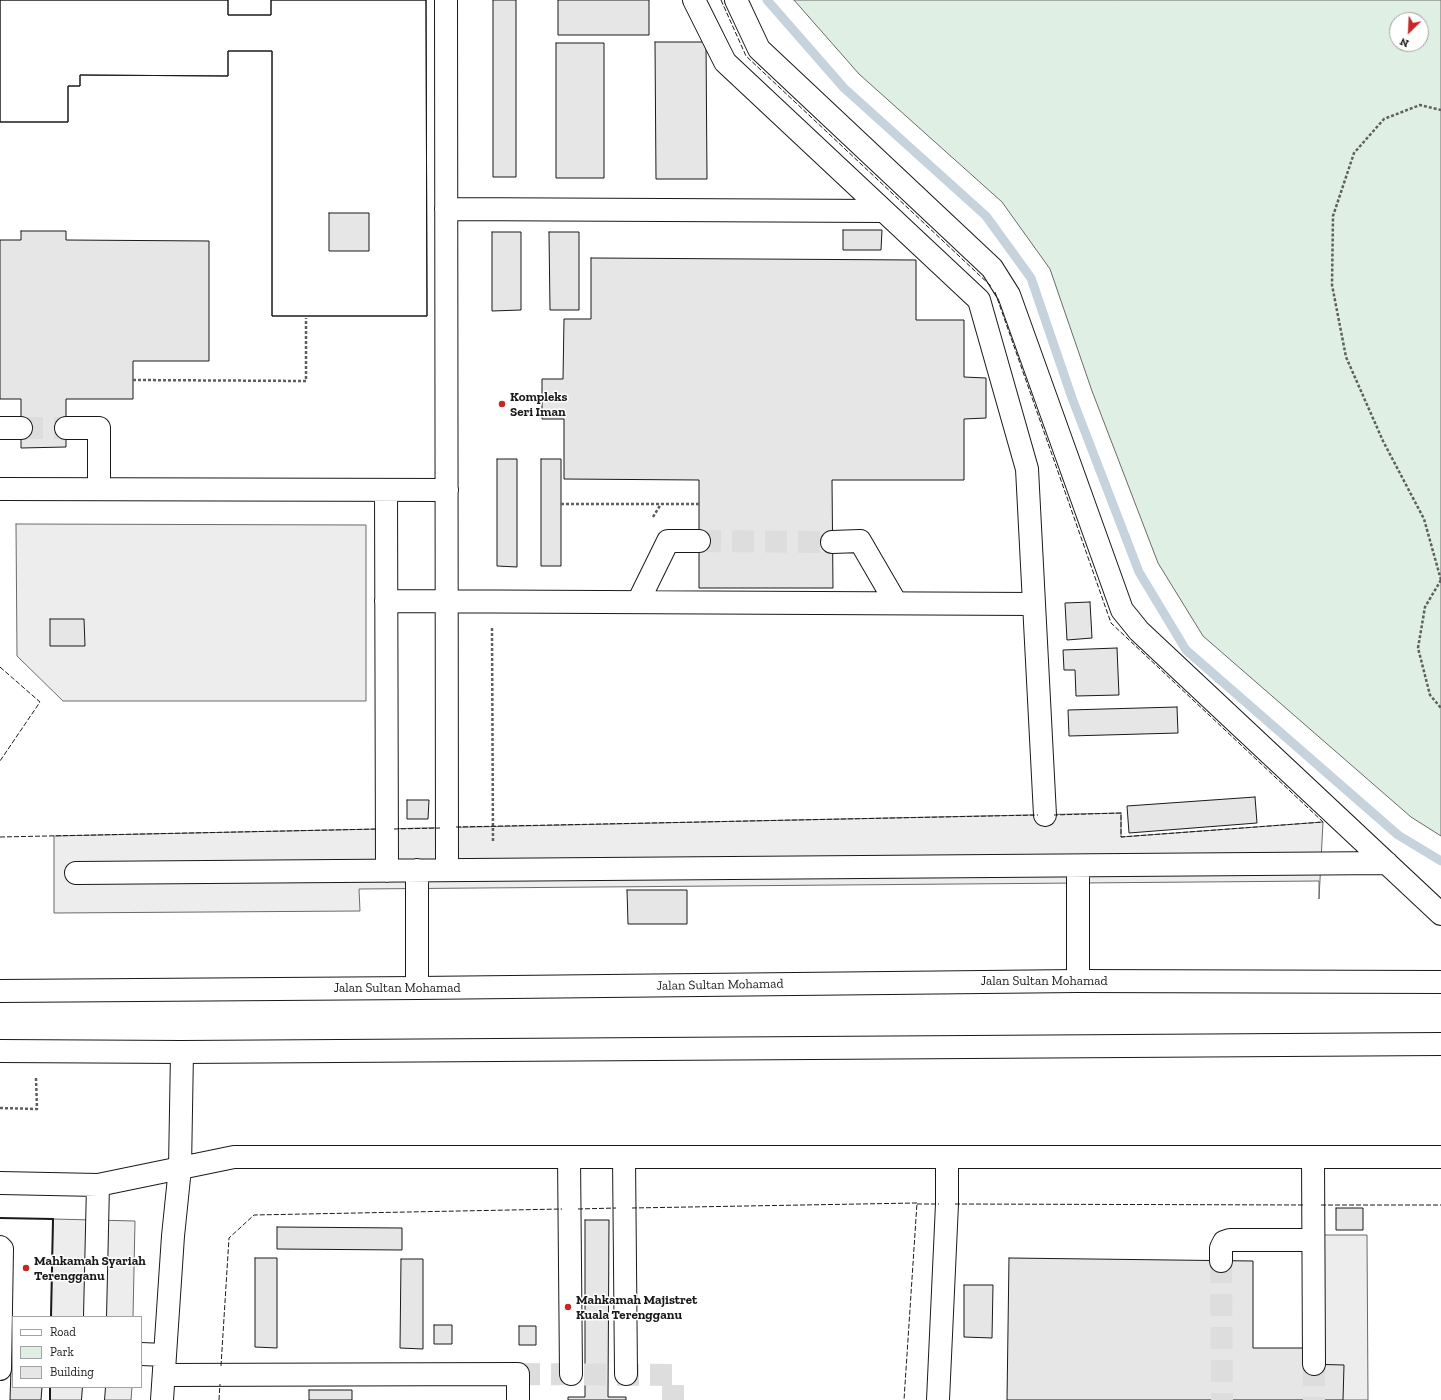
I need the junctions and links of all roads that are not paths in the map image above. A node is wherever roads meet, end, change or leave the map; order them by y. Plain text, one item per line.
1 (446, 0) edge
2 (694, 0) edge
3 (736, 0) edge
4 (446, 209) junction
5 (882, 211) junction
6 (66, 428) tunnel mouth
7 (0, 489) edge
8 (99, 489) junction
9 (386, 490) junction
10 (447, 490) junction
11 (699, 541) tunnel mouth
12 (832, 542) tunnel mouth
13 (386, 601) junction
14 (447, 602) junction
15 (638, 602) junction
16 (896, 603) junction
17 (1034, 604) junction
18 (1046, 815) dead end
19 (1387, 863) junction
20 (1078, 866) junction
21 (417, 870) junction
22 (447, 870) junction
23 (387, 871) junction
24 (76, 873) dead end
25 (1441, 914) edge
26 (1078, 981) junction
27 (1441, 982) edge
28 (417, 988) junction
29 (0, 991) edge
30 (1441, 1044) edge
31 (0, 1051) edge
32 (182, 1052) junction
33 (569, 1157) junction
34 (624, 1157) junction
35 (946, 1157) junction
36 (1313, 1157) junction
37 (1441, 1157) edge
38 (180, 1168) junction
39 (0, 1183) edge
40 (98, 1185) junction
41 (1313, 1240) junction
42 (0, 1247) edge
43 (1221, 1261) tunnel mouth
44 (95, 1316) edge
45 (0, 1351) edge
46 (12, 1351) edge
47 (142, 1354) edge
48 (1314, 1364) tunnel mouth
49 (165, 1365) junction
50 (0, 1369) edge
51 (571, 1374) dead end
52 (626, 1374) dead end
53 (94, 1388) edge
54 (93, 1400) edge
55 (162, 1400) edge
56 (518, 1400) edge
57 (938, 1400) edge

1 - 4 main road
2 - 5 main road
3 - 19 main road
4 - 5 main road
4 - 10 main road
5 - 17 main road
6 - 8 main road
7 - 8 main road
8 - 9 main road
9 - 10 main road
9 - 13 main road
10 - 14 main road
11 - 15 main road
12 - 16 main road
13 - 14 main road
13 - 23 main road
14 - 15 main road
14 - 22 main road
15 - 16 main road
16 - 17 main road
17 - 18 main road
19 - 20 main road
19 - 25 main road
20 - 22 main road
20 - 26 main road
21 - 22 main road
21 - 23 main road
21 - 28 main road
23 - 24 main road
26 - 27 main road, Jalan Sultan Mohamad
26 - 28 main road, Jalan Sultan Mohamad
28 - 29 main road, Jalan Sultan Mohamad
30 - 32 main road
31 - 32 main road
32 - 38 main road
33 - 34 main road
33 - 38 main road
33 - 51 main road
34 - 35 main road
34 - 52 main road
35 - 36 main road
35 - 57 main road
36 - 37 main road
36 - 41 main road
38 - 40 main road
38 - 49 main road
39 - 40 main road
40 - 44 main road
41 - 43 main road
41 - 48 main road
42 - 45 main road
45 - 46 main road
45 - 50 main road
47 - 49 main road
49 - 55 main road
49 - 56 main road
53 - 54 main road

